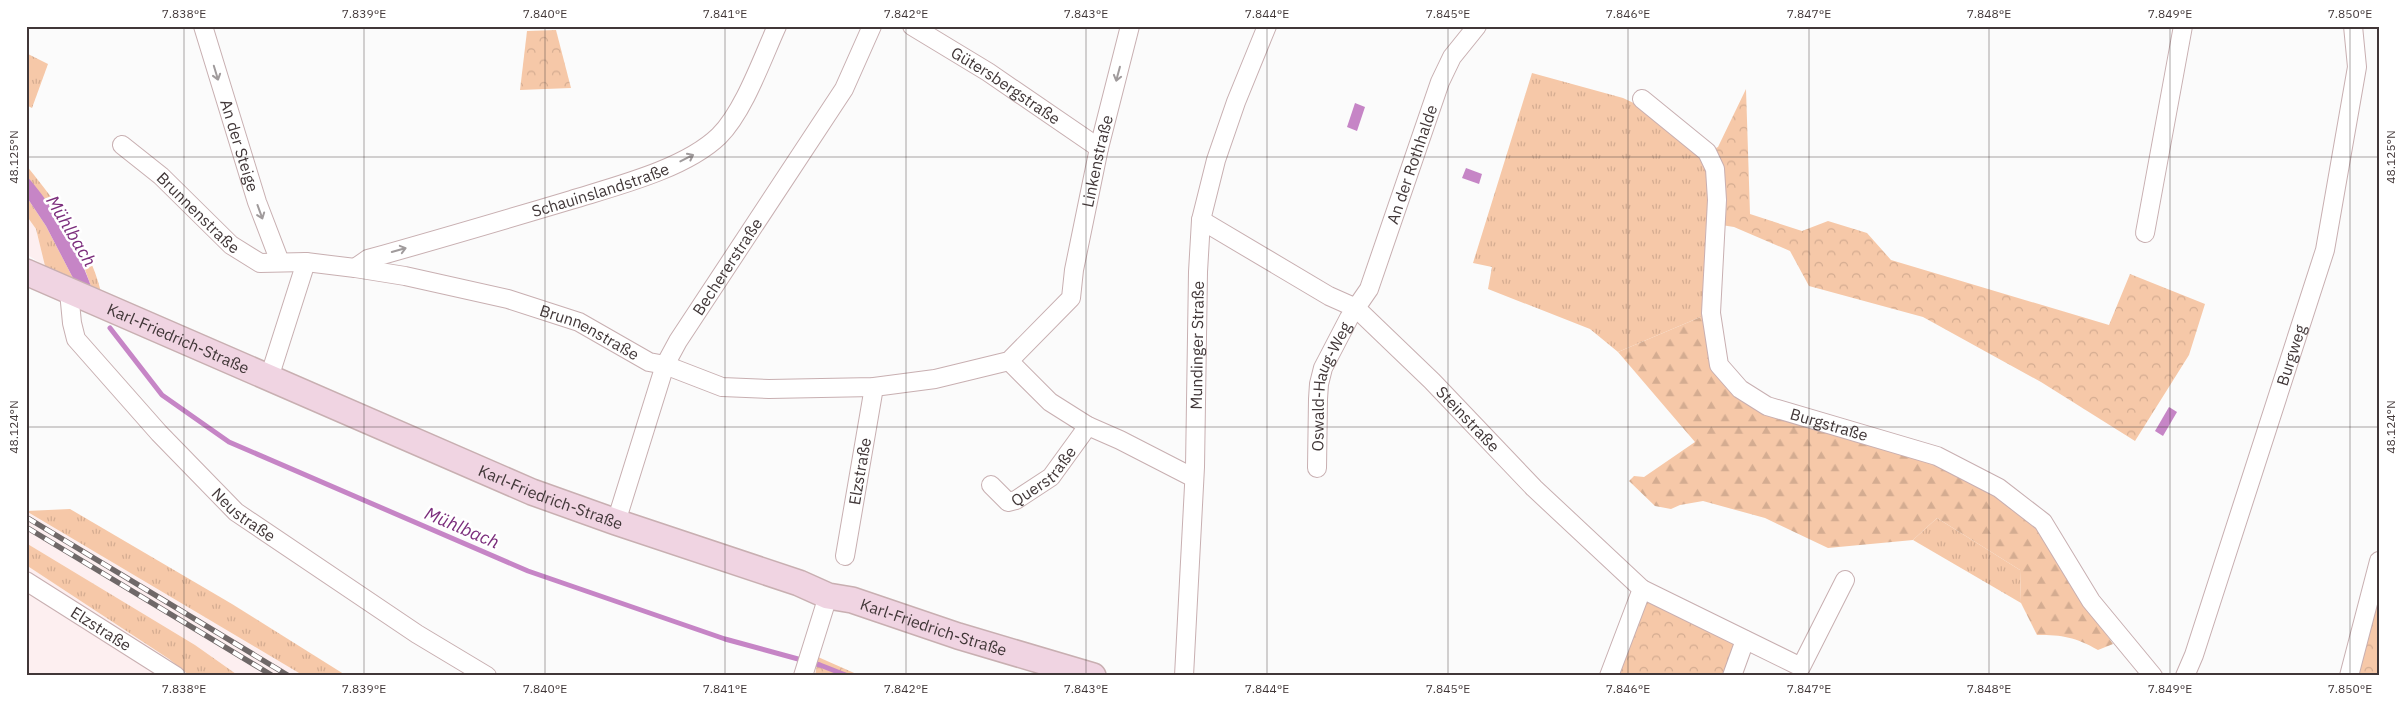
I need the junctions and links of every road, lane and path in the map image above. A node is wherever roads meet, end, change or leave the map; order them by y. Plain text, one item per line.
1 (203, 26) edge
2 (777, 26) edge
3 (872, 26) edge
4 (912, 26) edge
5 (1130, 26) edge
6 (1267, 26) edge
7 (1477, 26) edge
8 (2182, 26) edge
9 (2353, 26) edge
10 (1642, 99) dead end
11 (122, 145) dead end
12 (1099, 148) junction
13 (1201, 220) junction
14 (2145, 232) dead end
15 (280, 262) junction
16 (306, 262) junction
17 (355, 268) junction
18 (26, 272) edge
19 (69, 292) junction
20 (1356, 308) junction
21 (1009, 361) junction
22 (665, 365) junction
23 (269, 378) junction
24 (874, 387) junction
25 (1088, 426) junction
26 (1317, 468) dead end
27 (1194, 478) junction
28 (991, 485) dead end
29 (616, 522) junction
30 (845, 556) dead end
31 (2379, 561) edge
32 (1845, 580) dead end
33 (26, 581) edge
34 (1642, 589) junction
35 (828, 596) junction
36 (1745, 640) junction
37 (803, 675) edge
38 (176, 676) edge
39 (487, 676) edge
40 (1093, 676) edge
41 (1184, 676) edge
42 (1610, 676) edge
43 (1732, 676) edge
44 (2153, 676) edge
45 (2185, 676) edge
46 (2349, 676) edge

1 -> 15 street, An der Steige
17 -> 2 street, Schauinslandstraße
3 - 22 street, Bechererstraße
4 - 12 street, Gütersbergstraße
5 -> 12 street, Linkenstraße
6 - 13 street, Mundinger Straße
7 - 20 street, An der Rothhalde
8 - 14 street
9 - 45 street, Burgweg
10 - 44 street, Burgstraße
11 - 15 street, Brunnenstraße
12 - 21 street, Linkenstraße
13 - 20 street, Steinstraße
13 - 27 street, Mundinger Straße
15 - 16 street, Brunnenstraße
16 - 17 street, Brunnenstraße
16 - 23 street
17 - 22 street, Brunnenstraße
18 - 19 street, Karl-Friedrich-Straße
19 - 23 street, Karl-Friedrich-Straße
19 - 39 street, Neustraße
20 - 26 street, Oswald-Haug-Weg
20 - 34 street, Steinstraße
21 - 24 street, Brunnenstraße
21 - 25 street, Querstraße
22 - 24 street, Brunnenstraße
22 - 29 street, Bechererstraße
23 - 29 street, Karl-Friedrich-Straße
24 - 30 street, Elzstraße
25 - 27 street, Querstraße
25 - 28 street, Querstraße
27 - 41 street, Mundinger Straße
29 - 35 street, Karl-Friedrich-Straße
31 - 46 street
32 - 36 street, Steinstraße
33 - 38 street, Elzstraße
34 - 36 street, Steinstraße
34 - 42 street
35 - 37 street
35 - 40 street, Karl-Friedrich-Straße
36 - 43 street

